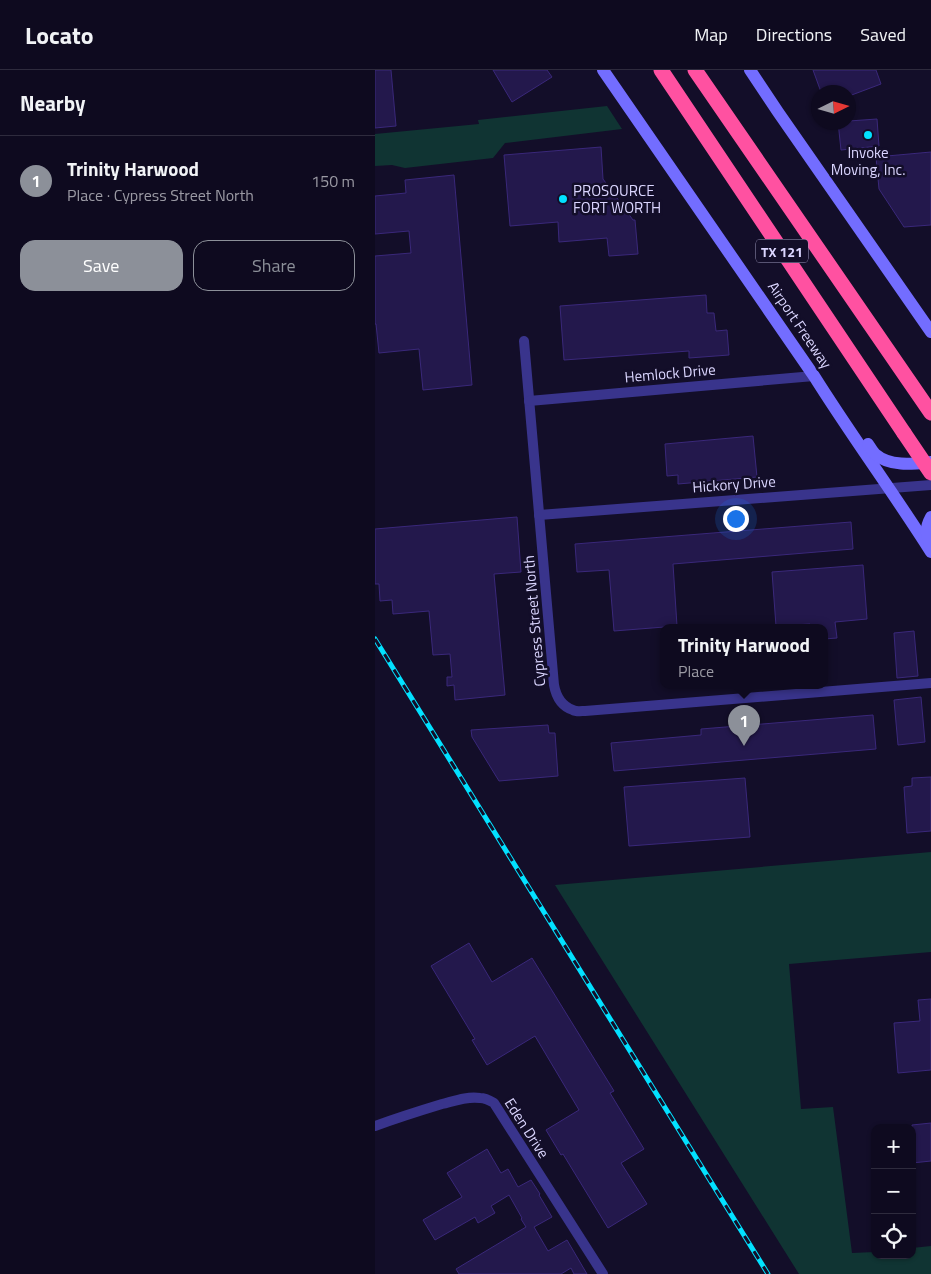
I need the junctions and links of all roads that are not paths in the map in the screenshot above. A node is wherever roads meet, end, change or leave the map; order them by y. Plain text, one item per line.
1 (603, 70) edge
2 (661, 70) edge
3 (695, 70) edge
4 (750, 70) edge
5 (931, 332) edge
6 (524, 342) dead end
7 (814, 376) junction
8 (529, 401) junction
9 (931, 414) edge
10 (840, 417) junction
11 (931, 462) edge
12 (931, 473) edge
13 (931, 485) edge
14 (889, 488) junction
15 (539, 514) junction
16 (931, 517) edge
17 (931, 551) edge
18 (931, 683) edge
19 (375, 1126) edge
20 (603, 1274) edge

1 - 7 main road, Airport Freeway
2 - 12 highway, Airport Freeway / TX 121, bridge
3 - 9 highway, TX 121
4 - 5 main road
6 - 8 street, Cypress Street North
7 - 8 street, Hemlock Drive
7 - 10 main road, Airport Freeway
8 - 15 street, Cypress Street North
10 - 11 main road
10 - 14 main road, Airport Freeway
13 - 14 street, Hickory Drive
14 - 15 street, Hickory Drive
14 - 17 main road, Airport Freeway
15 - 18 street, Cypress Street North
16 - 17 main road
19 - 20 street, Eden Drive

